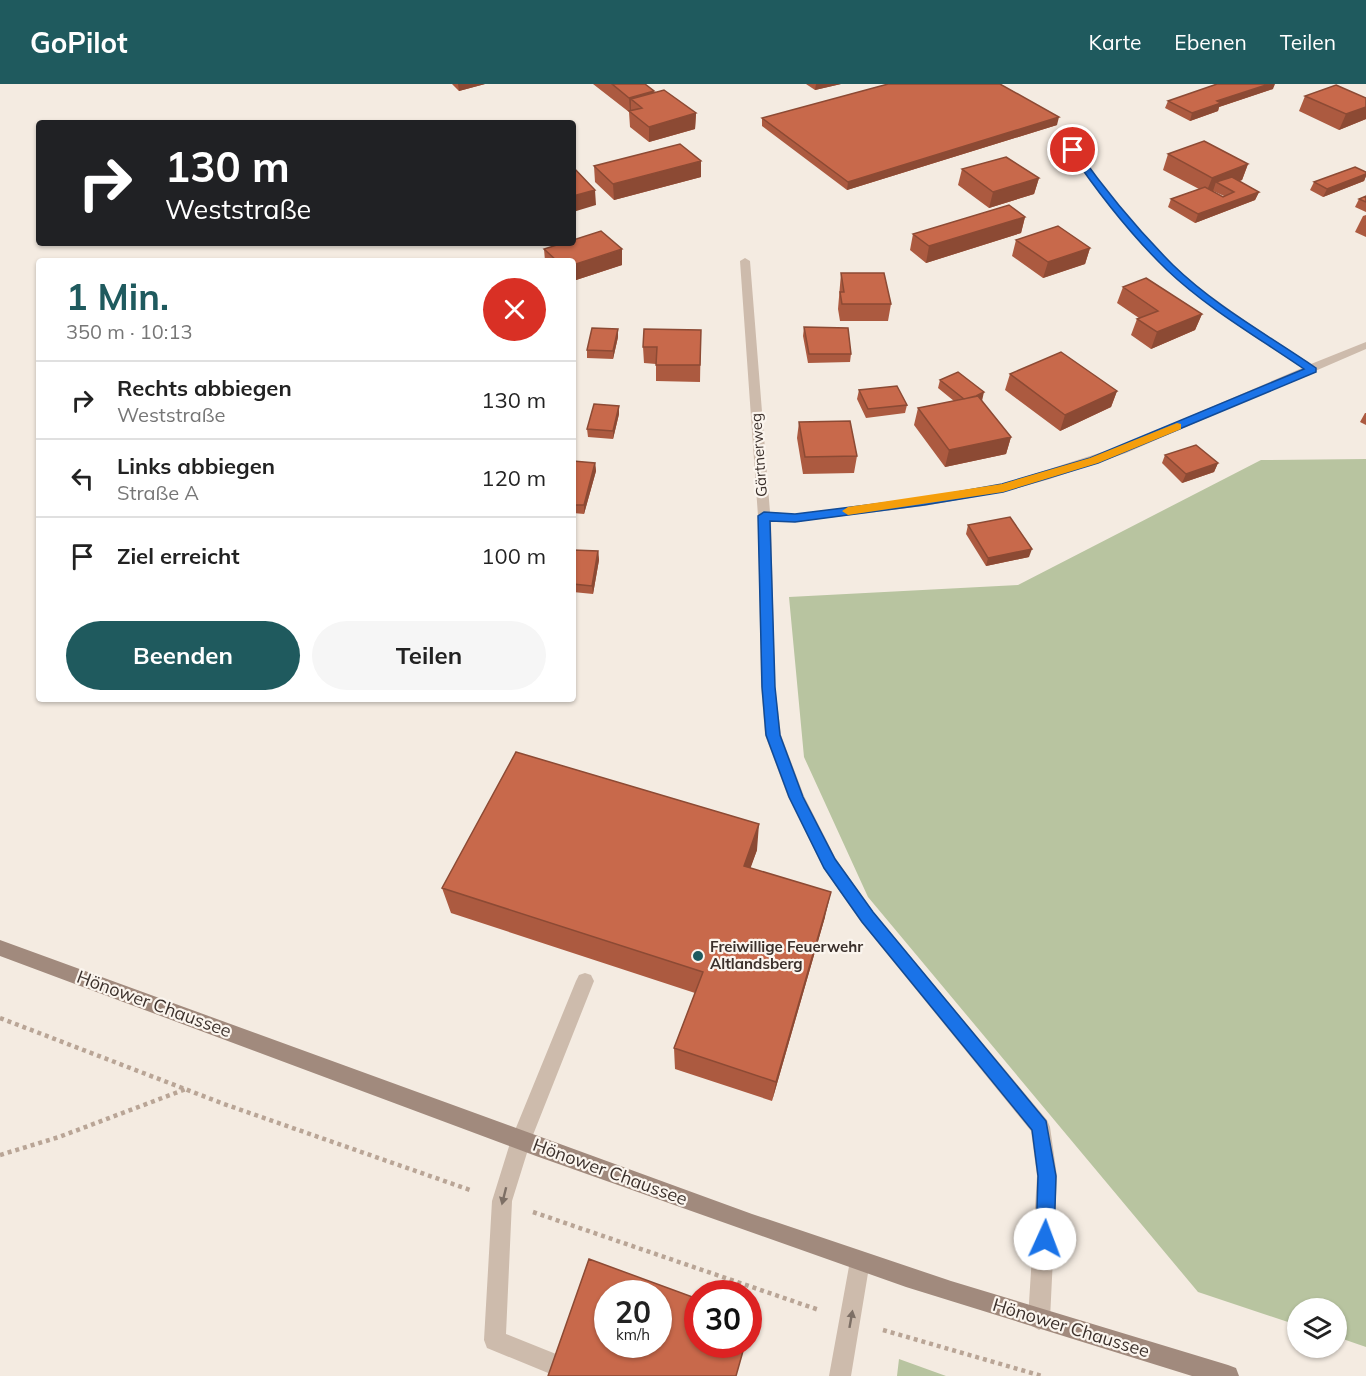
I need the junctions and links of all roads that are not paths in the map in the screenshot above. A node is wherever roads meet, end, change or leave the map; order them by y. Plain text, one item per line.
1 (1073, 150) dead end
2 (745, 261) dead end
3 (1366, 345) edge
4 (1312, 370) junction
5 (764, 516) junction
6 (0, 948) edge
7 (585, 981) dead end
8 (521, 1140) junction
9 (860, 1261) junction
10 (1039, 1319) junction
11 (553, 1364) edge
12 (840, 1376) edge
13 (1228, 1376) edge

1 - 4 street
2 - 5 street, Gärtnerweg
3 - 4 street
4 - 5 street
5 - 10 street, Gärtnerweg
6 - 8 street, Hönower Chaussee
7 - 8 street
8 - 9 street, Hönower Chaussee
8 -> 11 street
9 - 10 street, Hönower Chaussee
12 -> 9 street
10 - 13 street, Hönower Chaussee

